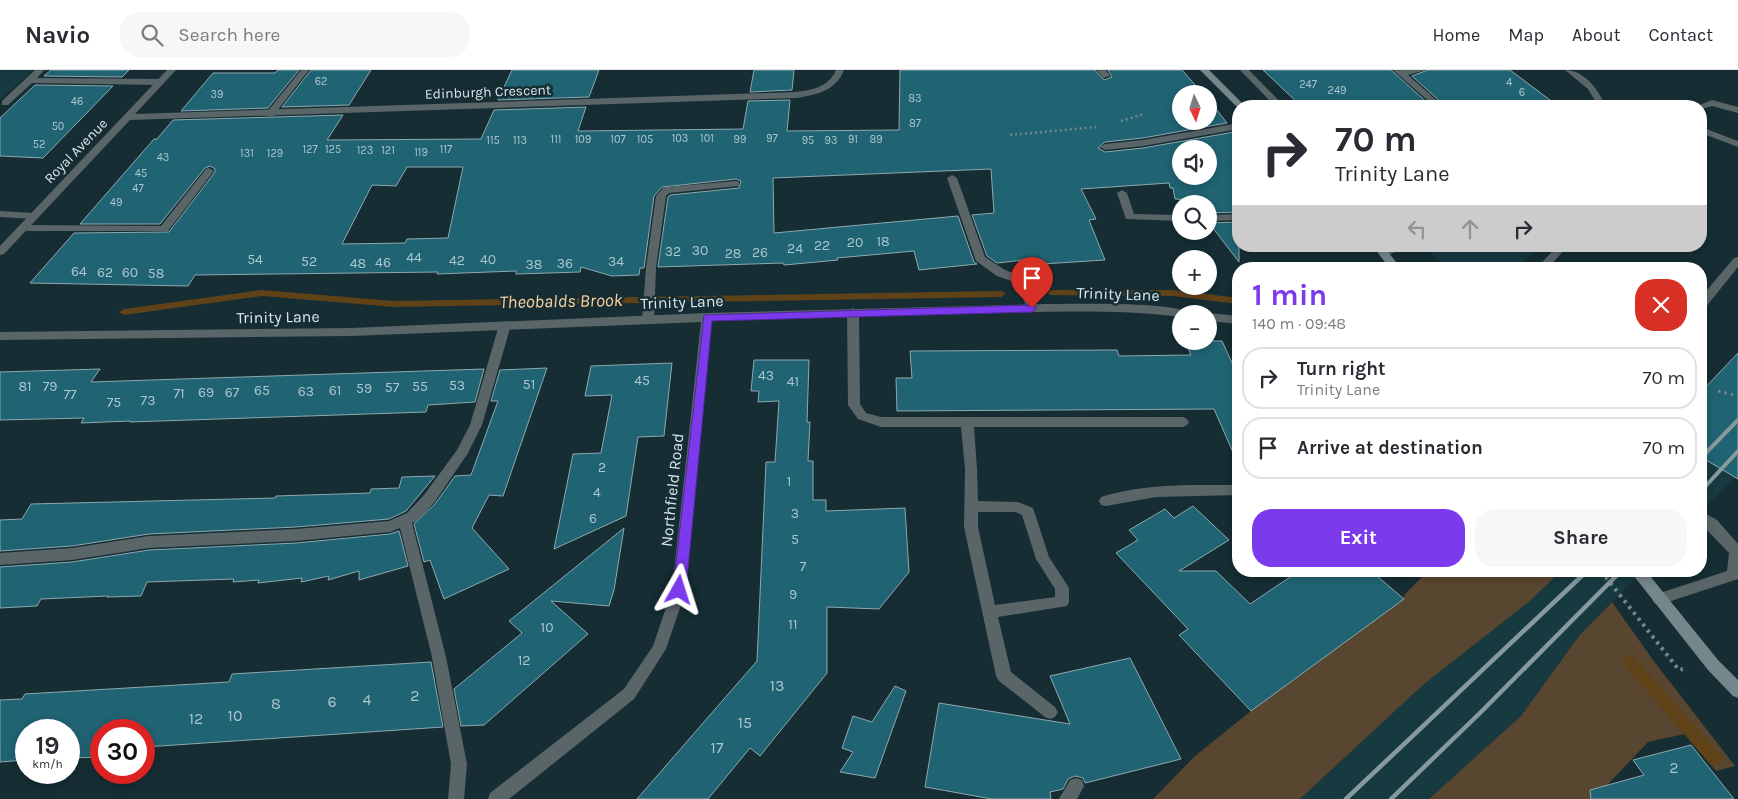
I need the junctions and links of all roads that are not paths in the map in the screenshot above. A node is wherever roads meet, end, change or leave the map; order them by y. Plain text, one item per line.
1 (40, 70) edge
2 (172, 70) edge
3 (305, 70) edge
4 (840, 70) edge
5 (1204, 70) edge
6 (1244, 70) edge
7 (1422, 70) edge
8 (1569, 70) edge
9 (1399, 72) edge
10 (30, 80) junction
11 (160, 82) junction
12 (1235, 100) edge
13 (1274, 100) edge
14 (1432, 100) edge
15 (1599, 100) edge
16 (5, 103) dead end
17 (1707, 104) edge
18 (1738, 110) edge
19 (270, 114) junction
20 (127, 117) junction
21 (1232, 127) edge
22 (1707, 132) edge
23 (1738, 144) edge
24 (1105, 146) dead end
25 (209, 171) dead end
26 (952, 178) dead end
27 (736, 184) dead end
28 (1122, 193) dead end
29 (0, 214) edge
30 (33, 216) junction
31 (1232, 217) edge
32 (1172, 218) edge
33 (1217, 218) edge
34 (22, 228) junction
35 (0, 252) edge
36 (1383, 252) edge
37 (1557, 252) edge
38 (1738, 260) edge
39 (1390, 262) edge
40 (1548, 262) edge
41 (1707, 298) edge
42 (1032, 308) junction
43 (852, 312) junction
44 (1172, 312) edge
45 (1217, 317) edge
46 (707, 318) junction
47 (1232, 319) edge
48 (648, 320) junction
49 (505, 325) junction
50 (0, 336) edge
51 (967, 422) junction
52 (1183, 422) dead end
53 (1232, 490) edge
54 (1106, 501) dead end
55 (971, 506) junction
56 (405, 520) junction
57 (1707, 520) edge
58 (0, 559) edge
59 (1642, 577) edge
60 (1659, 599) junction
61 (990, 612) junction
62 (1738, 692) edge
63 (1050, 712) dead end
64 (456, 799) edge
65 (496, 799) edge

1 - 10 street
2 - 11 street, Royal Avenue
3 - 19 street
4 - 19 street, Edinburgh Crescent
5 - 12 main road
6 - 13 street
7 - 9 street
8 - 15 street
9 - 14 street
10 - 11 street
10 - 16 street
11 - 20 street, Royal Avenue
17 - 18 street
19 - 20 street, Edinburgh Crescent
20 - 30 street, Royal Avenue
21 - 24 street
22 - 23 street
25 - 34 street
26 - 42 street
27 - 48 street
28 - 32 street
29 - 30 street
30 - 34 street, Royal Avenue
31 - 33 street
34 - 35 street, Royal Avenue
36 - 39 main road
37 - 40 street
38 - 41 street
42 - 43 street, Trinity Lane
42 - 44 street, Trinity Lane
43 - 46 street, Trinity Lane
43 - 51 street
45 - 47 street
46 - 48 street, Trinity Lane
46 - 65 street, Northfield Road
48 - 49 street, Trinity Lane
49 - 50 street, Trinity Lane
49 - 56 street
51 - 52 street
51 - 55 street
53 - 54 street
55 - 61 street
55 - 61 street
56 - 58 street
56 - 64 street
57 - 60 street
59 - 60 main road
60 - 62 main road
61 - 63 street

